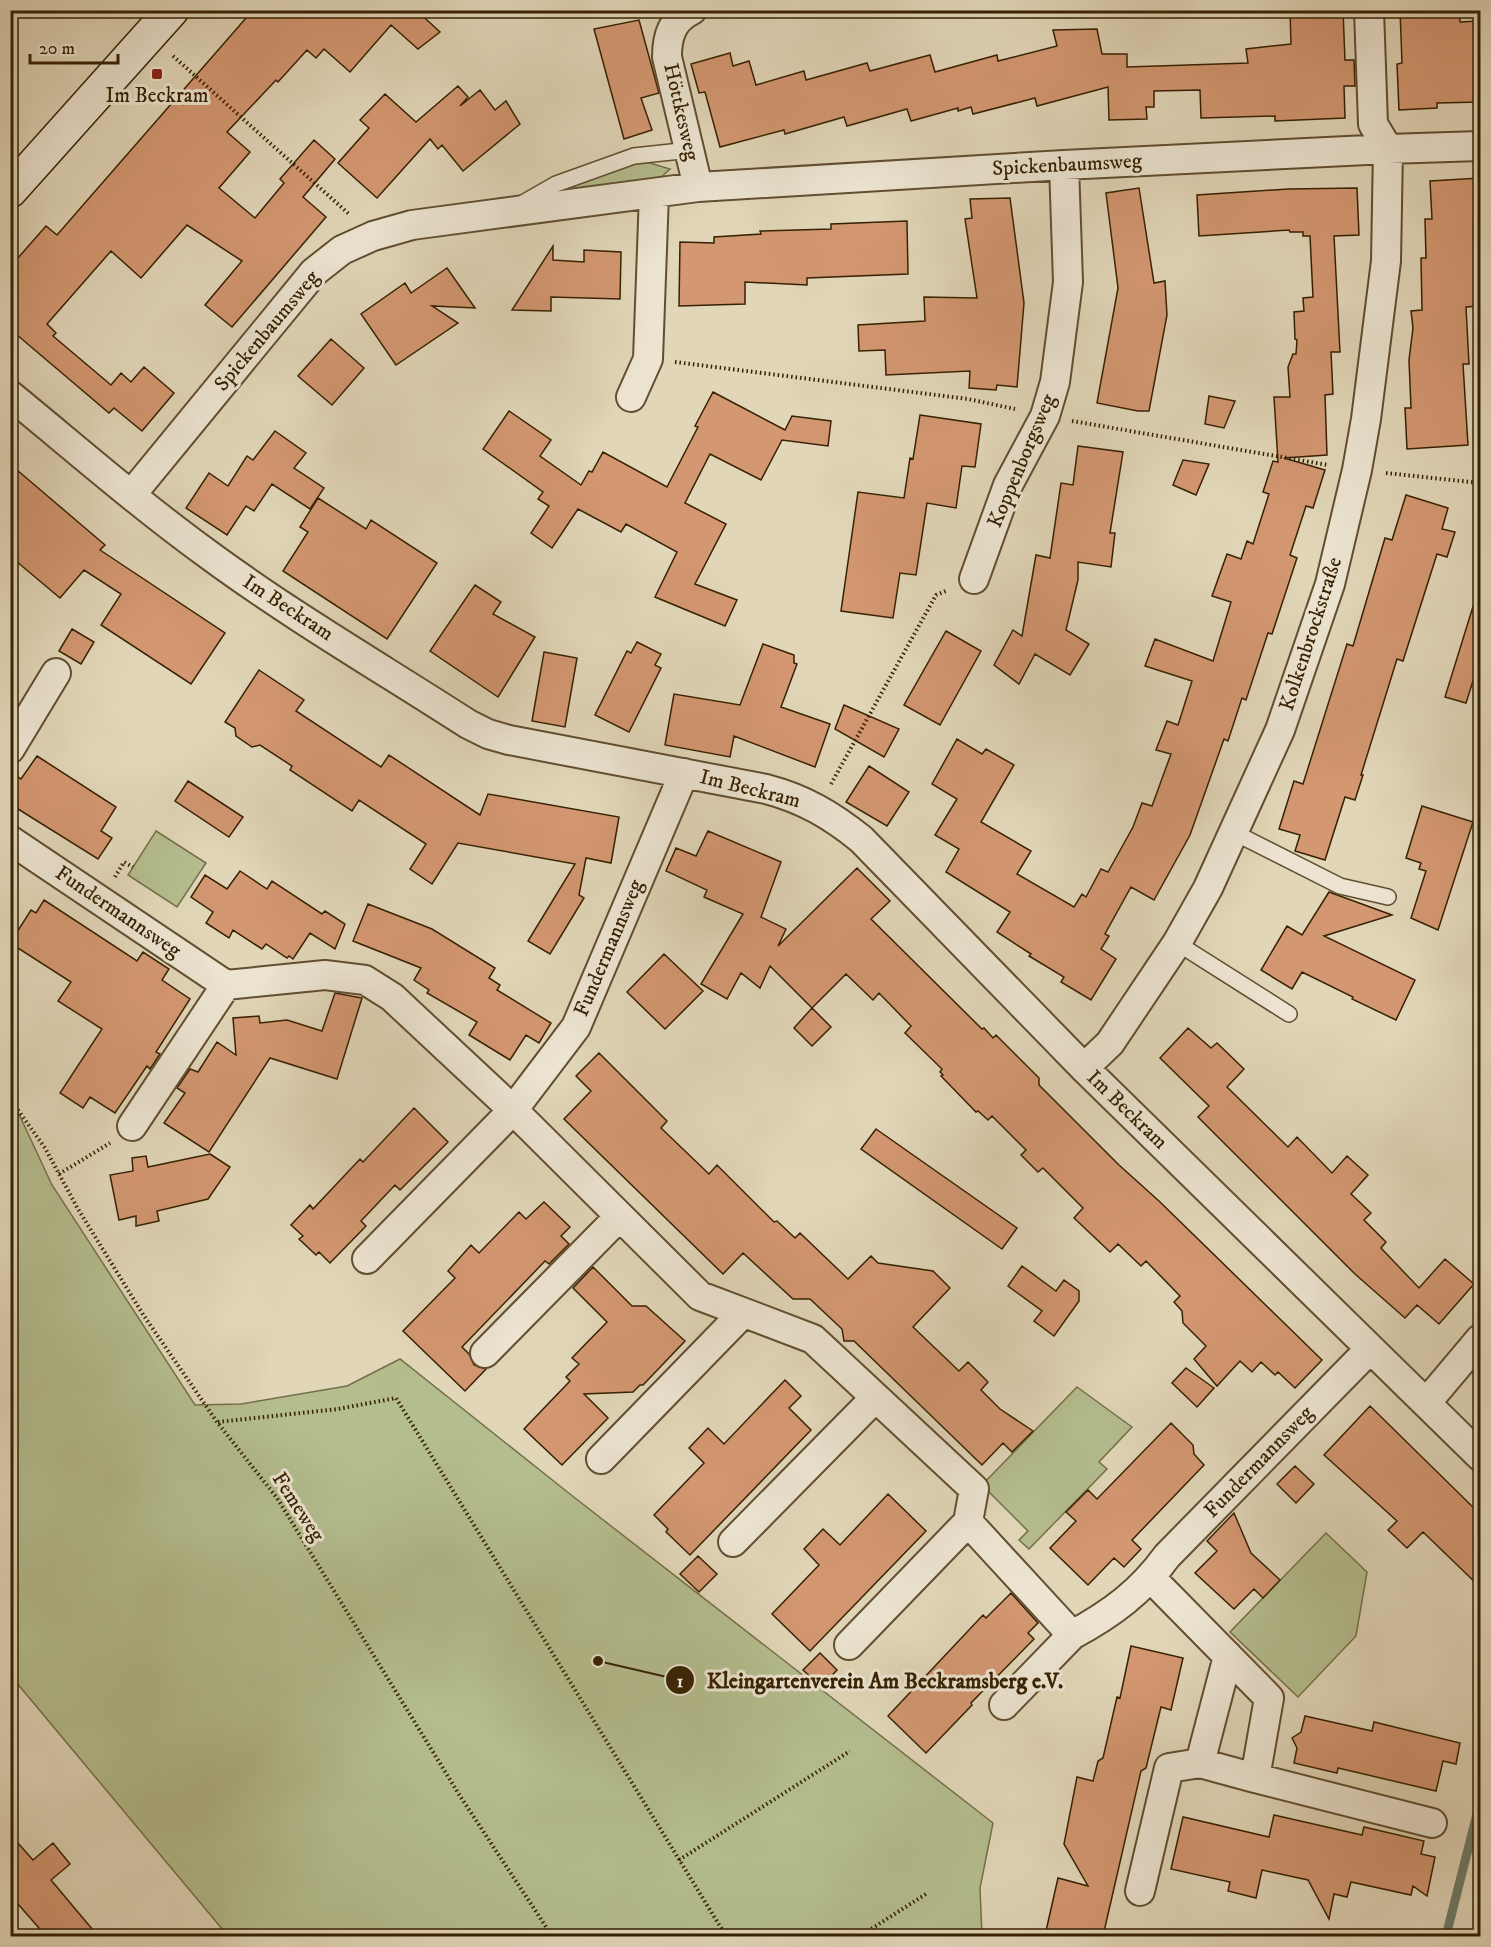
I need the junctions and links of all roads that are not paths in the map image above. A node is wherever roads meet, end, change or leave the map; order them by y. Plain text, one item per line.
1 (172, 10) edge
2 (692, 10) edge
3 (1369, 10) edge
4 (1480, 146) edge
5 (1388, 149) junction
6 (690, 150) junction
7 (1065, 165) junction
8 (698, 187) junction
9 (10, 191) edge
10 (654, 194) junction
11 (503, 214) junction
12 (10, 395) edge
13 (631, 397) dead end
14 (131, 495) junction
15 (974, 579) road end
16 (56, 673) dead end
17 (10, 749) edge
18 (684, 773) junction
19 (1233, 832) junction
20 (10, 840) edge
21 (1388, 897) dead end
22 (1176, 943) junction
23 (226, 985) junction
24 (1289, 1014) dead end
25 (1084, 1068) junction
26 (513, 1110) junction
27 (132, 1126) road end
28 (619, 1217) junction
29 (367, 1258) dead end
30 (742, 1313) junction
31 (1480, 1338) edge
32 (1370, 1349) junction
33 (485, 1353) dead end
34 (875, 1398) junction
35 (1427, 1402) junction
36 (1480, 1456) edge
37 (601, 1459) dead end
38 (968, 1522) junction
39 (733, 1542) dead end
40 (1151, 1578) junction
41 (1072, 1635) junction
42 (849, 1645) dead end
43 (1228, 1656) junction
44 (1004, 1705) dead end
45 (1200, 1763) junction
46 (1254, 1778) junction
47 (1432, 1823) dead end
48 (1140, 1891) dead end

1 - 9 main road
2 - 6 street, Höttkesweg
3 - 5 street
4 - 5 street, Spickenbaumsweg
5 - 7 street, Spickenbaumsweg
5 - 19 street, Kolkenbrockstraße
6 - 8 street, Höttkesweg
6 - 11 lane
7 - 8 street, Spickenbaumsweg
7 - 15 street, Koppenborgsweg
8 - 10 street, Spickenbaumsweg
10 - 11 street, Spickenbaumsweg
10 - 13 street
11 - 14 street, Spickenbaumsweg
12 - 14 street, Im Beckram
14 - 18 street, Im Beckram
16 - 17 street
18 - 25 street, Im Beckram
18 - 26 street, Fundermannsweg
19 - 21 lane
19 - 22 street, Kolkenbrockstraße
20 - 23 street, Fundermannsweg
22 - 24 lane
22 - 25 street, Kolkenbrockstraße
23 - 26 street
23 - 27 street
25 - 32 street, Im Beckram
26 - 28 street
26 - 29 street, Fundermannsweg
28 - 30 street
28 - 33 street
30 - 34 street
30 - 37 street
31 - 35 street
32 - 35 street, Im Beckram
32 - 40 street, Fundermannsweg
34 - 38 street
34 - 39 street
35 - 36 street, Im Beckram
38 - 41 street
38 - 42 street
40 - 41 street, Fundermannsweg
40 - 43 street
41 - 44 street, Fundermannsweg
43 - 45 street
43 - 46 street
45 - 46 street
45 - 48 street
46 - 47 street

